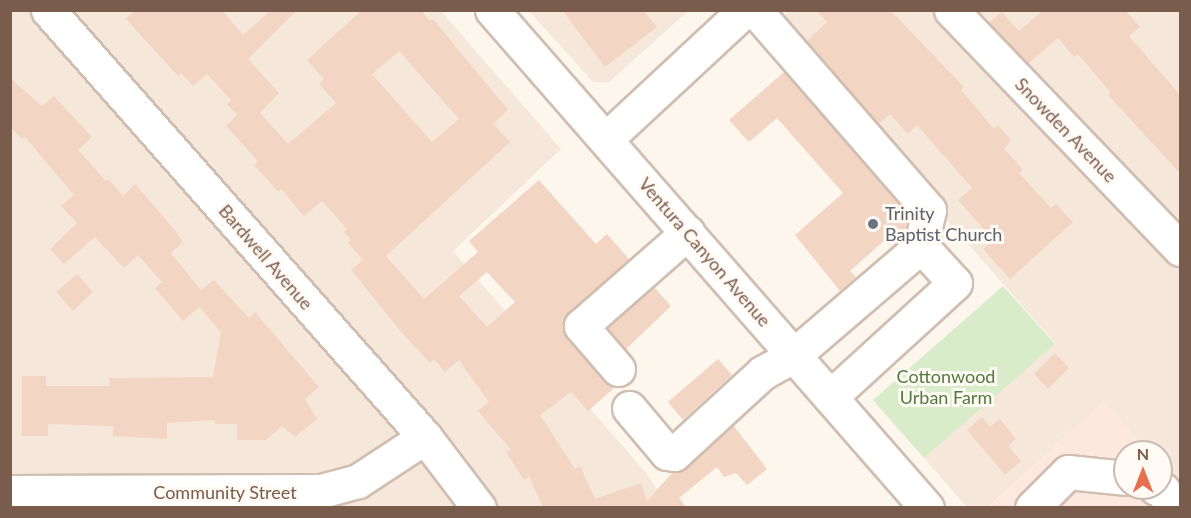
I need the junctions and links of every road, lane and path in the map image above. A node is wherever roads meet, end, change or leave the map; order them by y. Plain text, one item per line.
1 (48, 10) edge
2 (492, 10) edge
3 (745, 10) edge
4 (755, 10) edge
5 (951, 10) edge
6 (606, 139) junction
7 (688, 232) junction
8 (921, 246) junction
9 (1180, 249) edge
10 (794, 355) junction
11 (618, 369) dead end
12 (830, 398) junction
13 (629, 408) dead end
14 (424, 437) junction
15 (877, 452) junction
16 (1113, 477) edge
17 (10, 492) edge
18 (479, 507) edge
19 (895, 507) edge
20 (927, 507) edge
21 (1032, 507) edge

1 - 14 street, Bardwell Avenue
2 - 6 street, Ventura Canyon Avenue
3 - 6 street
4 - 8 street
5 - 9 street, Snowden Avenue
6 - 7 street, Ventura Canyon Avenue
7 - 10 street, Ventura Canyon Avenue
7 - 11 street
8 - 10 street
8 - 12 street
10 - 12 street, Ventura Canyon Avenue
10 - 13 street
12 - 15 street, Ventura Canyon Avenue
14 - 17 street, Community Street
14 - 18 street, Bardwell Avenue
15 - 19 street, Ventura Canyon Avenue
15 - 20 street
16 - 21 street

